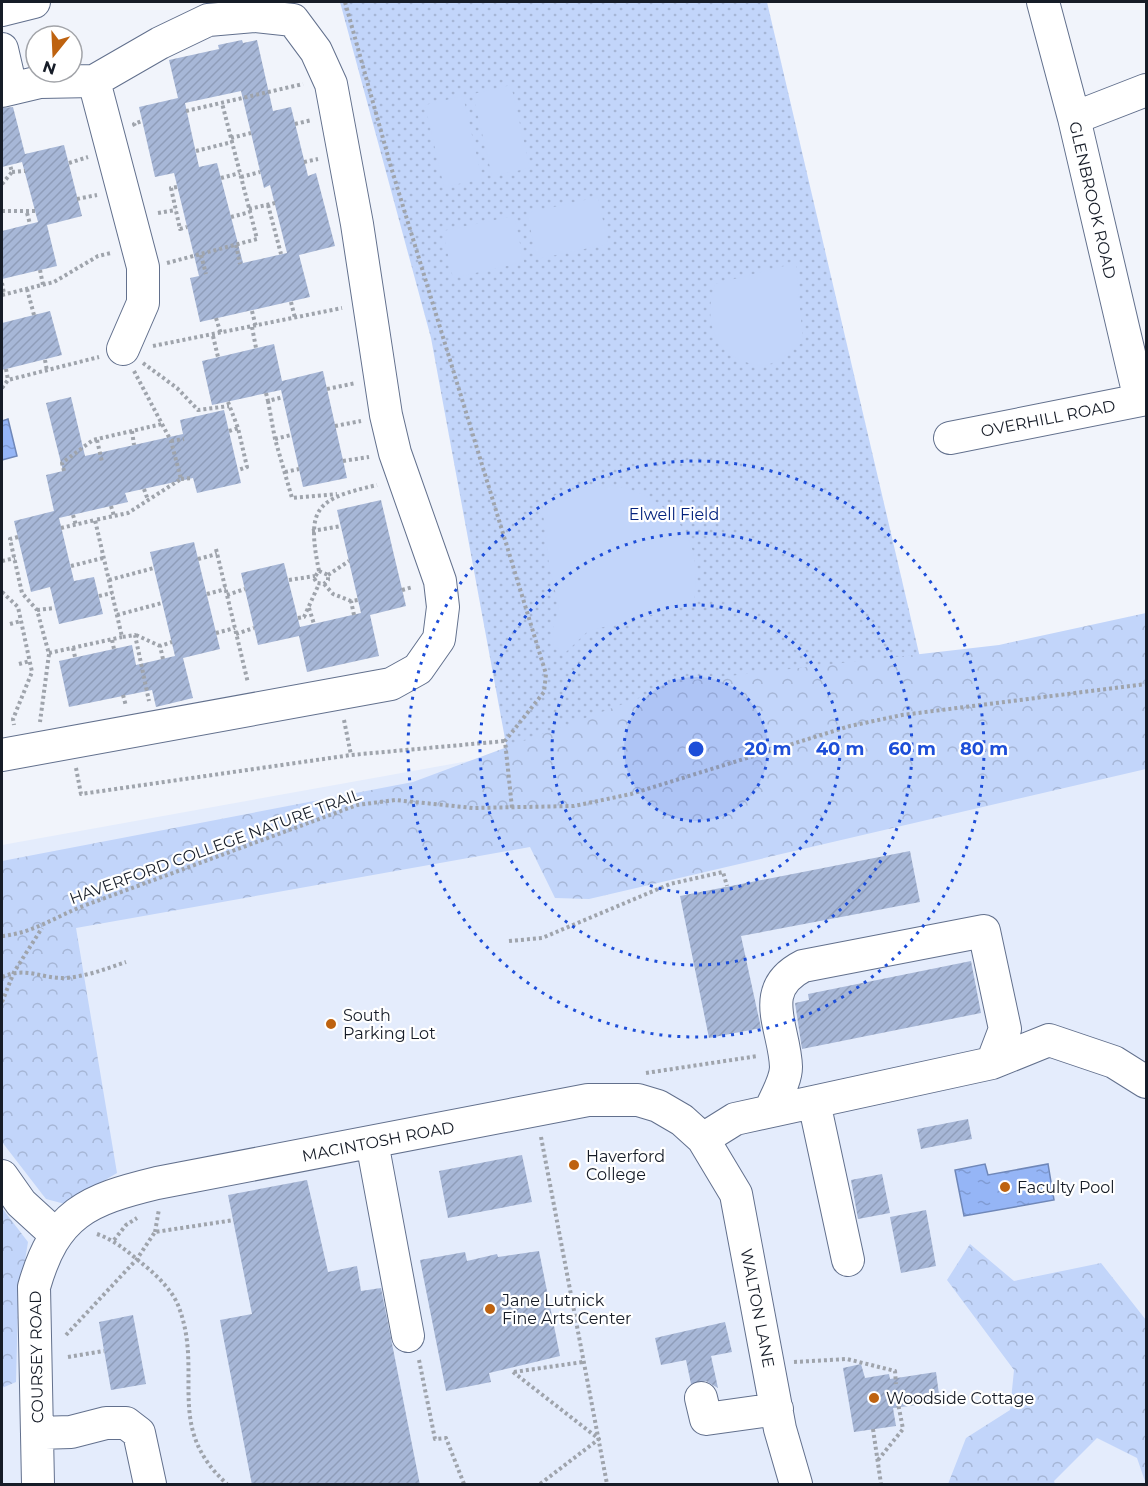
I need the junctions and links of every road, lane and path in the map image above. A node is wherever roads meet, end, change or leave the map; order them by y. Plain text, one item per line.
1 (33, 2) edge
2 (345, 2) edge
3 (1043, 2) edge
4 (2, 10) edge
5 (2, 49) edge
6 (328, 78) junction
7 (94, 81) junction
8 (6, 90) edge
9 (1146, 90) edge
10 (235, 92) dead end
11 (236, 100) junction
12 (196, 101) dead end
13 (222, 104) junction
14 (198, 109) junction
15 (186, 111) dead end
16 (1074, 118) junction
17 (251, 133) dead end
18 (232, 140) junction
19 (196, 151) dead end
20 (10, 165) dead end
21 (25, 171) dead end
22 (12, 172) junction
23 (260, 172) dead end
24 (241, 175) junction
25 (221, 178) dead end
26 (2, 184) edge
27 (177, 187) dead end
28 (275, 203) dead end
29 (268, 205) junction
30 (250, 210) junction
31 (2, 211) edge
32 (35, 211) dead end
33 (27, 213) junction
34 (231, 216) dead end
35 (30, 224) dead end
36 (188, 227) dead end
37 (285, 241) dead end
38 (277, 242) junction
39 (236, 245) junction
40 (281, 254) dead end
41 (201, 255) junction
42 (141, 258) junction
43 (240, 264) dead end
44 (40, 270) dead end
45 (206, 274) dead end
46 (2, 284) edge
47 (44, 285) junction
48 (27, 289) junction
49 (3, 295) edge
50 (291, 302) dead end
51 (366, 303) junction
52 (252, 311) dead end
53 (34, 315) dead end
54 (216, 318) dead end
55 (295, 318) junction
56 (254, 327) junction
57 (221, 334) junction
58 (213, 336) junction
59 (256, 348) dead end
60 (123, 349) junction
61 (218, 357) dead end
62 (45, 360) dead end
63 (6, 369) dead end
64 (47, 371) junction
65 (8, 380) junction
66 (2, 388) edge
67 (266, 393) dead end
68 (283, 397) dead end
69 (1143, 399) edge
70 (268, 401) junction
71 (162, 424) junction
72 (238, 428) junction
73 (132, 431) junction
74 (229, 431) dead end
75 (291, 435) dead end
76 (950, 438) dead end
77 (184, 439) dead end
78 (275, 439) junction
79 (97, 440) junction
80 (171, 441) junction
81 (135, 445) dead end
82 (102, 462) dead end
83 (299, 469) dead end
84 (238, 470) dead end
85 (64, 471) dead end
86 (285, 472) junction
87 (194, 478) dead end
88 (404, 478) junction
89 (181, 479) junction
90 (144, 489) dead end
91 (338, 494) junction
92 (148, 500) junction
93 (111, 506) dead end
94 (73, 514) dead end
95 (114, 516) junction
96 (95, 520) junction
97 (76, 525) junction
98 (341, 525) dead end
99 (61, 528) dead end
100 (312, 531) junction
101 (18, 537) dead end
102 (15, 558) junction
103 (104, 558) junction
104 (198, 559) dead end
105 (2, 561) edge
106 (349, 561) dead end
107 (71, 566) dead end
108 (154, 568) dead end
109 (319, 571) junction
110 (328, 574) junction
111 (27, 575) dead end
112 (19, 576) junction
113 (315, 576) junction
114 (109, 580) junction
115 (289, 580) dead end
116 (322, 584) junction
117 (226, 589) junction
118 (245, 589) dead end
119 (2, 592) edge
120 (112, 593) junction
121 (207, 594) dead end
122 (227, 595) junction
123 (99, 596) dead end
124 (358, 600) dead end
125 (351, 601) junction
126 (162, 603) dead end
127 (55, 608) dead end
128 (309, 608) junction
129 (37, 610) junction
130 (117, 615) junction
131 (354, 615) dead end
132 (298, 618) dead end
133 (21, 621) junction
134 (10, 624) dead end
135 (314, 624) dead end
136 (235, 628) junction
137 (254, 628) dead end
138 (216, 633) dead end
139 (135, 634) junction
140 (236, 634) junction
141 (122, 637) junction
142 (112, 640) junction
143 (172, 642) dead end
144 (160, 646) junction
145 (73, 648) junction
146 (114, 649) dead end
147 (49, 654) junction
148 (75, 657) dead end
149 (163, 658) dead end
150 (30, 661) junction
151 (20, 664) dead end
152 (1146, 684) edge
153 (339, 695) junction
154 (255, 710) junction
155 (155, 728) junction
156 (506, 741) junction
157 (22, 752) edge
158 (351, 755) junction
159 (81, 794) dead end
160 (512, 808) junction
161 (727, 886) dead end
162 (43, 927) junction
163 (2, 936) edge
164 (508, 941) dead end
165 (126, 962) dead end
166 (14, 972) junction
167 (2, 977) edge
168 (2, 1002) edge
169 (758, 1056) dead end
170 (1146, 1057) edge
171 (1114, 1062) junction
172 (992, 1063) junction
173 (643, 1074) dead end
174 (1146, 1082) edge
175 (813, 1102) junction
176 (535, 1110) junction
177 (770, 1111) junction
178 (703, 1139) junction
179 (372, 1142) junction
180 (2, 1176) edge
181 (158, 1201) dead end
182 (234, 1220) dead end
183 (155, 1232) junction
184 (87, 1234) dead end
185 (56, 1235) junction
186 (137, 1259) junction
187 (848, 1260) dead end
188 (66, 1335) dead end
189 (408, 1336) joint
190 (104, 1351) dead end
191 (68, 1357) dead end
192 (583, 1362) junction
193 (768, 1364) junction
194 (896, 1384) dead end
195 (701, 1398) dead end
196 (897, 1398) dead end
197 (777, 1408) junction
198 (873, 1430) dead end
199 (38, 1434) junction
200 (599, 1439) junction
201 (878, 1460) junction
202 (38, 1485) edge
203 (150, 1485) edge
204 (227, 1485) edge
205 (465, 1485) edge
206 (540, 1485) edge
207 (607, 1485) edge
208 (796, 1485) edge
209 (881, 1485) edge

1 - 4 street
2 - 156 path
3 - 16 street, GLENBROOK ROAD
5 - 8 street
6 - 7 street
6 - 11 path
6 - 51 street
7 - 8 street
7 - 42 street
9 - 16 street
10 - 11 path
11 - 13 path
12 - 14 path
13 - 14 path
13 - 18 path
14 - 15 path
16 - 69 street, GLENBROOK ROAD
17 - 18 path
18 - 19 path
18 - 24 path
20 - 22 path
21 - 22 path
22 - 26 path
23 - 24 path
24 - 25 path
24 - 30 path
27 - 36 path
28 - 29 path
29 - 30 path
29 - 38 path
30 - 34 path
30 - 39 path
31 - 33 path
32 - 33 path
33 - 35 path
37 - 38 path
38 - 40 path
39 - 41 path
39 - 43 path
41 - 42 path
41 - 45 path
42 - 47 path
42 - 60 street
44 - 47 path
46 - 49 path
47 - 48 path
48 - 49 path
48 - 53 path
50 - 55 path
51 - 55 path
51 - 88 street
52 - 56 path
54 - 57 path
55 - 56 path
56 - 57 path
56 - 59 path
57 - 58 path
58 - 60 path
58 - 61 path
60 - 64 path
60 - 71 path
60 - 72 path
62 - 64 path
63 - 65 path
64 - 65 path
65 - 66 path
67 - 70 path
68 - 70 path
69 - 76 street, OVERHILL ROAD
70 - 78 path
71 - 73 path
71 - 80 path
72 - 74 path
72 - 84 path
73 - 79 path
73 - 81 path
75 - 78 path
77 - 80 path
78 - 86 path
79 - 82 path
79 - 85 path
80 - 89 path
83 - 86 path
86 - 91 path
87 - 89 path
88 - 91 path
88 - 153 street
89 - 92 path
90 - 92 path
91 - 100 path
92 - 95 path
93 - 95 path
94 - 97 path
95 - 96 path
96 - 97 path
96 - 103 path
97 - 99 path
98 - 100 path
100 - 109 path
101 - 102 path
102 - 105 path
102 - 112 path
103 - 107 path
103 - 114 path
104 - 117 path
106 - 110 path
108 - 114 path
109 - 110 path
109 - 113 path
110 - 116 path
111 - 112 path
112 - 129 path
113 - 115 path
113 - 116 path
114 - 120 path
116 - 125 path
116 - 128 path
117 - 121 path
117 - 122 path
118 - 122 path
119 - 133 path
120 - 123 path
120 - 130 path
122 - 136 path
124 - 125 path
125 - 131 path
126 - 130 path
127 - 129 path
128 - 132 path
128 - 135 path
129 - 147 path
130 - 141 path
133 - 134 path
133 - 150 path
136 - 138 path
136 - 140 path
137 - 140 path
139 - 141 path
139 - 144 path
139 - 155 path
140 - 154 path
141 - 142 path
142 - 145 path
142 - 146 path
143 - 144 path
144 - 149 path
145 - 147 path
145 - 148 path
147 - 157 path
150 - 151 path
150 - 157 path
152 - 160 path, HAVERFORD COLLEGE NATURE TRAIL
153 - 154 street
153 - 158 path
154 - 155 street
155 - 157 street
156 - 158 path
156 - 160 path
158 - 159 path
160 - 162 path, HAVERFORD COLLEGE NATURE TRAIL
161 - 164 path
162 - 163 path, HAVERFORD COLLEGE NATURE TRAIL
162 - 166 path
165 - 166 path
166 - 167 path
166 - 168 path
169 - 173 path
170 - 171 street
171 - 172 street
171 - 174 street
172 - 175 street
172 - 177 street
175 - 177 street
175 - 187 street
176 - 178 street, MACINTOSH ROAD
176 - 179 street, MACINTOSH ROAD
176 - 192 path
177 - 178 street
178 - 193 street, WALTON LANE
179 - 185 street, MACINTOSH ROAD
179 - 189 street
180 - 185 street
181 - 183 path
182 - 183 path
183 - 186 path
184 - 186 path
185 - 199 street, COURSEY ROAD
186 - 188 path
186 - 204 path
189 - 205 path
190 - 191 path
192 - 200 path
192 - 200 path
193 - 194 path
193 - 197 street, WALTON LANE
195 - 197 street
196 - 201 path
197 - 208 street, WALTON LANE
198 - 201 path
199 - 202 street, COURSEY ROAD
199 - 203 street
200 - 206 path
200 - 207 path
201 - 209 path

